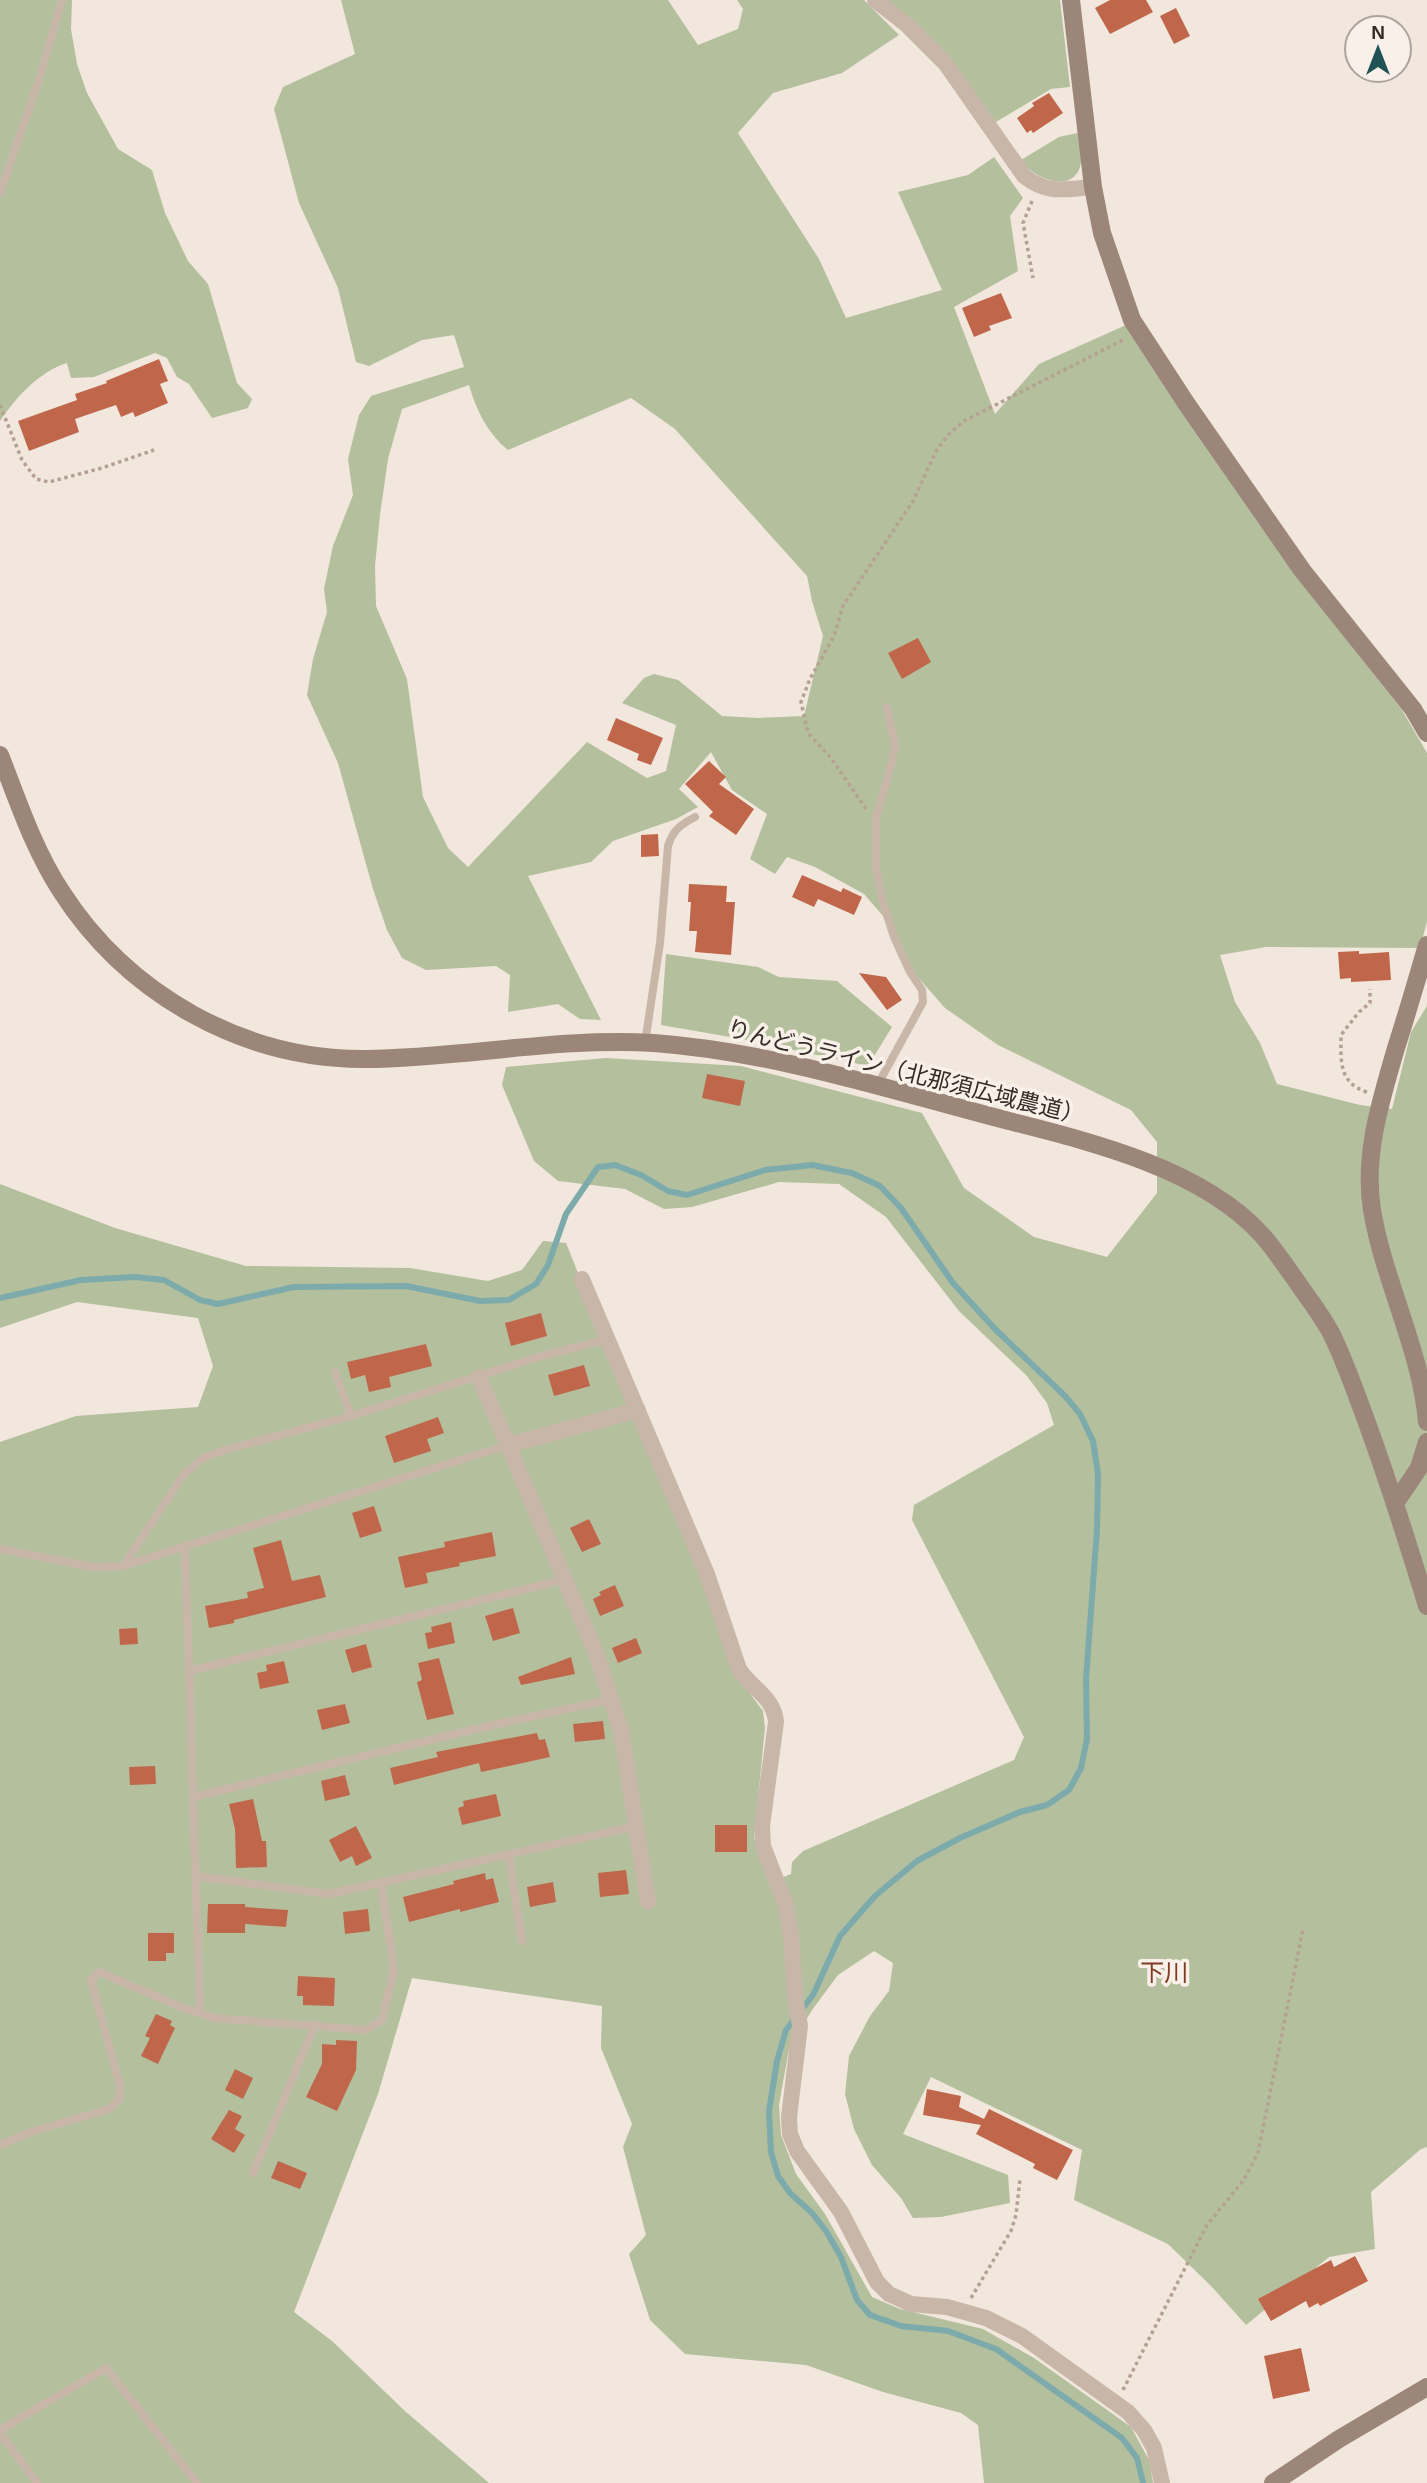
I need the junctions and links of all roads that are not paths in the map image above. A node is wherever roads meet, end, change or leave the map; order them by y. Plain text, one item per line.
1 (62, 0) edge
2 (875, 0) edge
3 (1071, 0) edge
4 (1093, 187) junction
5 (0, 193) edge
6 (887, 707) dead end
7 (1427, 733) edge
8 (0, 755) edge
9 (695, 817) dead end
10 (1427, 945) edge
11 (645, 1043) junction
12 (877, 1087) junction
13 (582, 1279) dead end
14 (608, 1339) junction
15 (335, 1373) dead end
16 (479, 1377) junction
17 (638, 1410) junction
18 (351, 1416) junction
19 (1427, 1422) edge
20 (1427, 1442) edge
21 (508, 1445) junction
22 (1396, 1502) junction
23 (186, 1546) junction
24 (0, 1549) edge
25 (123, 1566) junction
26 (563, 1580) junction
27 (1427, 1606) edge
28 (189, 1671) junction
29 (612, 1699) junction
30 (193, 1797) junction
31 (636, 1826) junction
32 (509, 1856) junction
33 (195, 1876) junction
34 (381, 1884) junction
35 (648, 1902) dead end
36 (522, 1941) dead end
37 (200, 2013) junction
38 (315, 2025) junction
39 (0, 2145) edge
40 (253, 2173) dead end
41 (1427, 2387) edge
42 (0, 2432) edge
43 (37, 2483) edge
44 (197, 2483) edge
45 (1162, 2483) edge
46 (1273, 2483) edge

1 - 5 lane
2 - 4 street
3 - 4 street
4 - 7 street
6 - 12 lane
8 - 11 street, りんどうライン（北那須広域農道）
9 - 11 lane
10 - 19 street
11 - 12 street, りんどうライン（北那須広域農道）
12 - 22 street, りんどうライン（北那須広域農道）
13 - 14 street
14 - 16 lane
14 - 17 street
15 - 18 lane
16 - 18 lane
16 - 21 street
17 - 21 street
17 - 45 street
18 - 25 lane
20 - 22 street
21 - 23 lane
21 - 26 street
22 - 27 street, りんどうライン（北那須広域農道）
23 - 25 lane
23 - 28 lane
24 - 25 lane
26 - 28 lane
26 - 29 street
28 - 30 lane
29 - 30 lane
29 - 31 street
30 - 33 lane
31 - 32 lane
31 - 35 street
32 - 34 lane
32 - 36 lane
33 - 34 lane
33 - 37 lane
34 - 38 lane
37 - 38 lane
37 - 39 lane
38 - 40 lane
41 - 46 street
42 - 43 lane
42 - 44 lane

